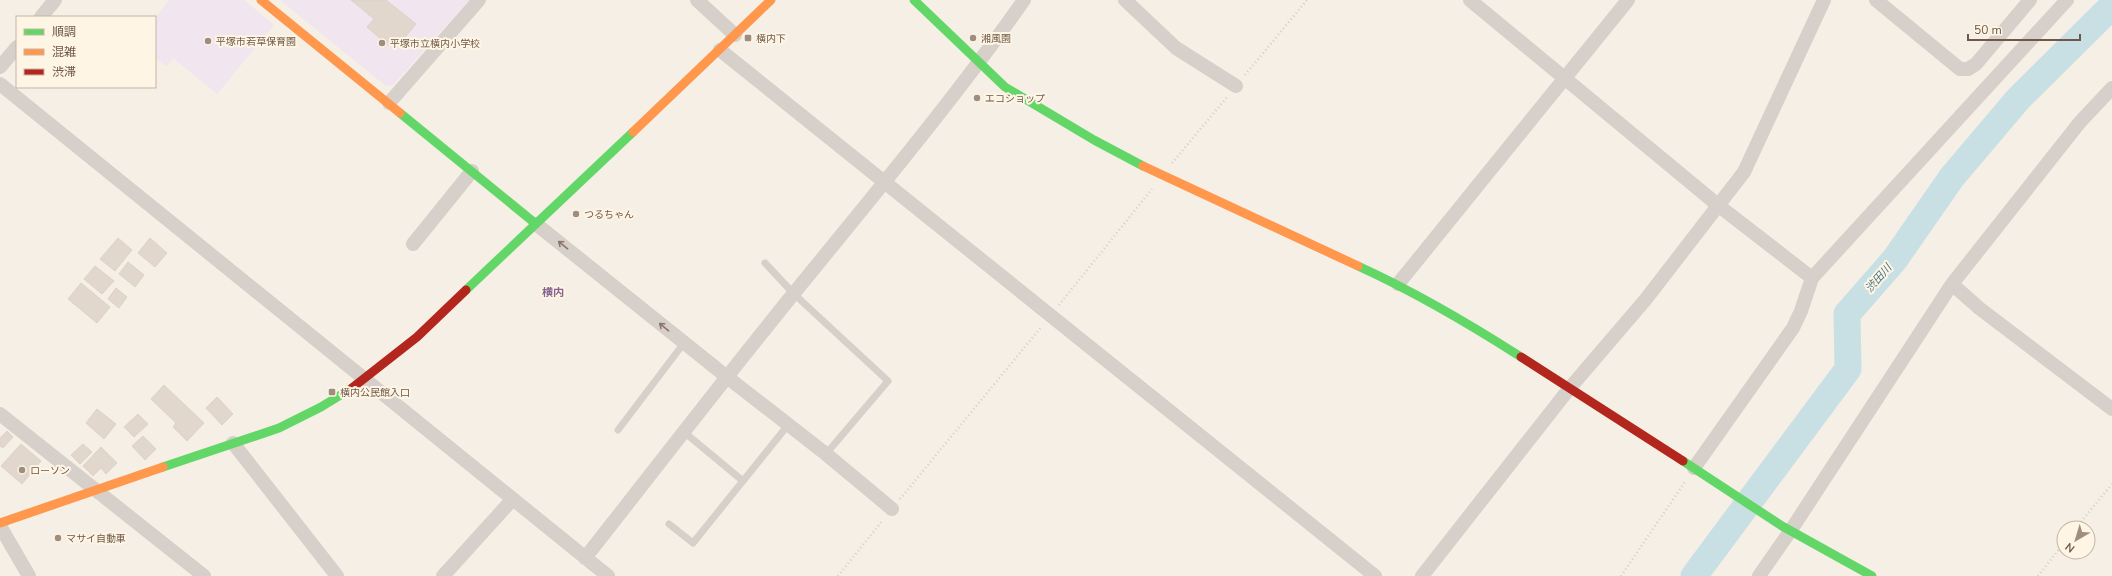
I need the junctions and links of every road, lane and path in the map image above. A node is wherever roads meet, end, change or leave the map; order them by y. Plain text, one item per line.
1 (55, 0) edge
2 (261, 0) edge
3 (480, 0) edge
4 (697, 0) edge
5 (771, 0) edge
6 (914, 0) edge
7 (1024, 0) edge
8 (1126, 0) edge
9 (1307, 0) edge
10 (1470, 0) edge
11 (1824, 0) edge
12 (1876, 0) edge
13 (2030, 0) edge
14 (2067, 0) edge
15 (1624, 1) edge
16 (42, 16) edge
17 (735, 35) junction
18 (16, 47) edge
19 (720, 50) junction
20 (980, 63) junction
21 (0, 67) edge
22 (1565, 77) junction
23 (0, 84) edge
24 (1236, 86) junction
25 (2112, 88) edge
26 (389, 103) junction
27 (472, 171) junction
28 (1162, 176) junction
29 (885, 183) junction
30 (1719, 206) junction
31 (536, 224) junction
32 (412, 244) dead end
33 (765, 263) dead end
34 (1812, 278) junction
35 (1398, 284) junction
36 (1952, 284) junction
37 (794, 294) junction
38 (1051, 315) junction
39 (684, 343) junction
40 (727, 378) junction
41 (364, 380) junction
42 (1570, 389) junction
43 (2111, 406) edge
44 (0, 414) edge
45 (788, 425) junction
46 (618, 430) dead end
47 (684, 432) junction
48 (234, 443) junction
49 (826, 454) junction
50 (1697, 469) junction
51 (742, 481) junction
52 (2112, 484) edge
53 (94, 489) junction
54 (512, 500) junction
55 (892, 509) junction
56 (2083, 520) edge
57 (0, 523) edge
58 (669, 524) dead end
59 (0, 526) edge
60 (1787, 528) junction
61 (2056, 553) edge
62 (585, 558) junction
63 (29, 576) edge
64 (204, 576) edge
65 (338, 576) edge
66 (443, 576) edge
67 (608, 576) edge
68 (838, 576) edge
69 (1375, 576) edge
70 (1422, 576) edge
71 (1621, 576) edge
72 (1759, 576) edge
73 (1872, 576) edge
74 (2038, 576) edge

1 - 16 street
2 - 26 street
3 - 26 street
4 - 17 street
5 - 17 street
6 - 20 street
7 - 20 street
8 - 24 street
9 - 24 path
10 - 22 street
11 - 30 street
12 - 13 street
14 - 34 street
15 - 22 street
17 - 19 street
18 - 21 street
19 - 29 street
19 - 31 street
20 - 28 street
20 - 29 street
22 - 30 street
22 - 35 street
23 - 41 street
24 - 28 path
25 - 36 street
26 - 27 street
27 - 31 street
27 - 32 street
28 - 35 street
28 - 38 path
29 - 37 street
29 - 38 street
30 - 34 street
30 - 42 street
39 -> 31 street
31 - 41 street
33 - 37 lane
34 - 50 street
35 - 42 street
36 - 43 street
36 - 60 street
37 - 40 street
37 - 49 lane
38 - 55 path
38 - 69 street
39 - 40 street
39 - 46 lane
40 - 45 street
40 - 47 street
41 - 48 street
41 - 54 street
42 - 50 street
42 - 70 street
44 - 53 street
45 - 49 street
45 - 51 lane
47 - 51 lane
47 - 62 street
48 - 53 street
48 - 65 street
49 - 55 street
50 - 60 street
50 - 71 path
51 - 58 lane
52 - 56 path
53 - 57 street
53 - 64 street
54 - 62 street
54 - 66 street
55 - 68 path
59 - 63 street
60 - 72 street
60 - 73 street
61 - 74 path
62 - 67 street

